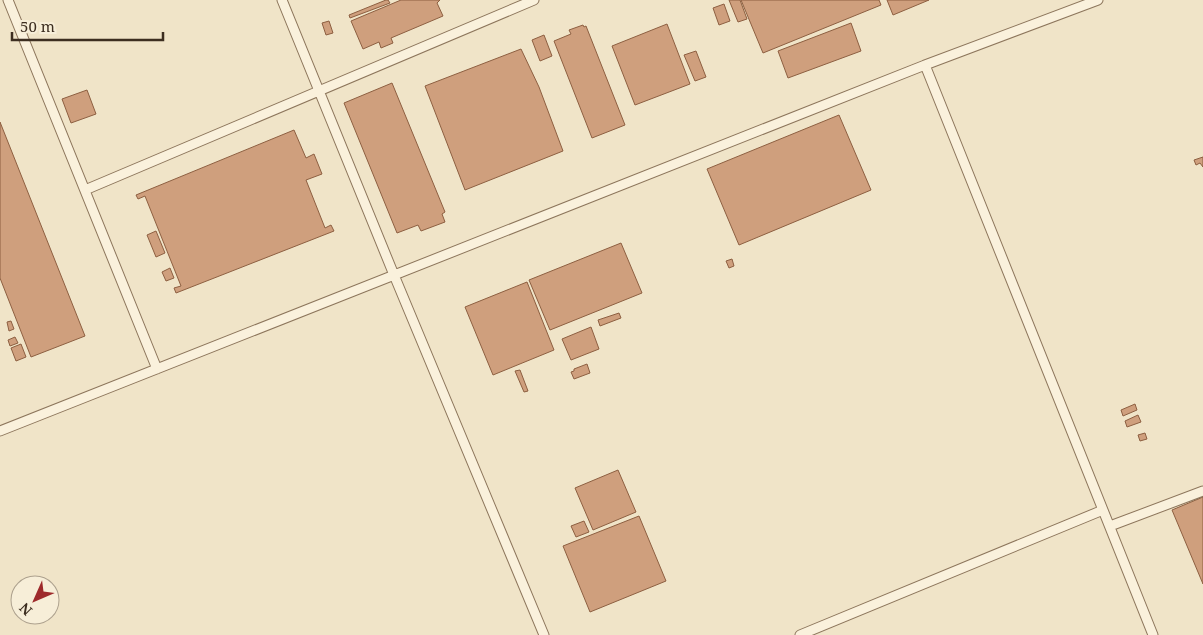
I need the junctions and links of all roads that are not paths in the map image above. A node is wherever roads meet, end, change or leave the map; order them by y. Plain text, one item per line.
1 (8, 0) edge
2 (282, 0) edge
3 (534, 0) edge
4 (1098, 0) edge
5 (926, 65) junction
6 (319, 91) junction
7 (85, 190) junction
8 (394, 275) junction
9 (157, 369) junction
10 (0, 431) edge
11 (1203, 491) edge
12 (1103, 510) junction
13 (1110, 526) junction
14 (544, 635) edge
15 (800, 635) edge
16 (1153, 635) edge

1 - 7 lane
2 - 6 lane
3 - 6 lane
4 - 5 lane
5 - 8 lane
5 - 12 lane
6 - 7 lane
6 - 8 lane
7 - 9 lane
8 - 9 lane
8 - 14 lane
9 - 10 lane
11 - 13 lane
12 - 13 lane
12 - 15 lane
13 - 16 lane

